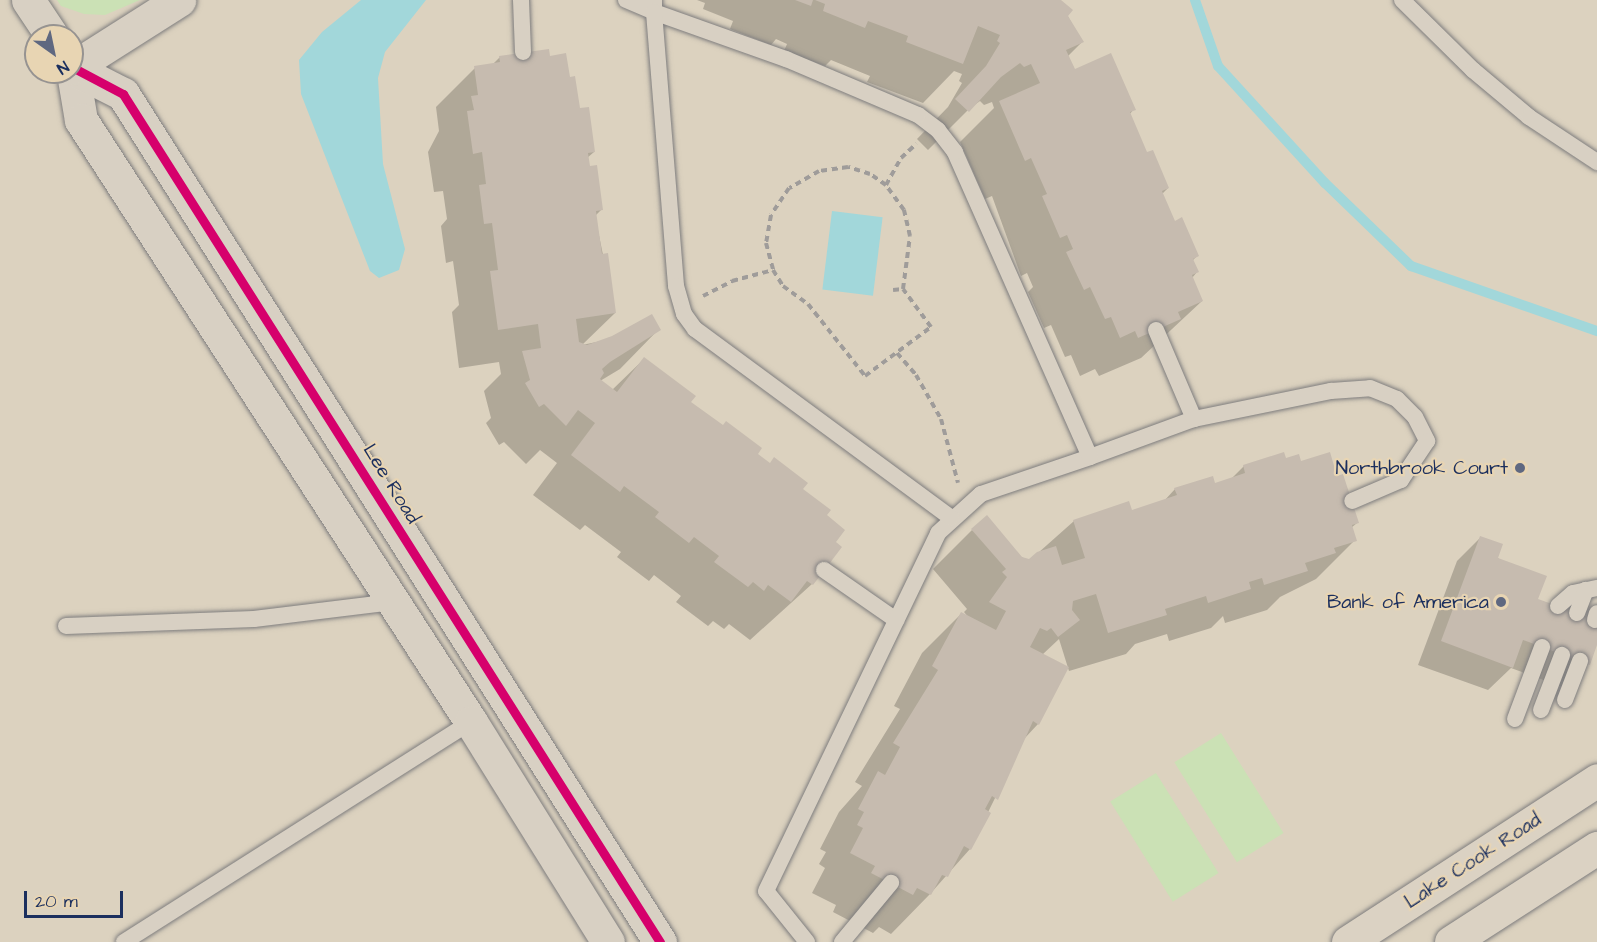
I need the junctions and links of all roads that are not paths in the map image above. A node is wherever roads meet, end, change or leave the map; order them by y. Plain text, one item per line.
1 (28, 0) edge
2 (179, 0) edge
3 (521, 0) edge
4 (626, 0) edge
5 (1402, 0) edge
6 (654, 6) edge
7 (44, 24) edge
8 (523, 52) dead end
9 (84, 59) edge
10 (84, 73) edge
11 (75, 84) edge
12 (1597, 162) edge
13 (1156, 330) dead end
14 (1194, 419) junction
15 (1090, 457) junction
16 (1352, 501) dead end
17 (951, 518) junction
18 (824, 570) dead end
19 (1592, 589) edge
20 (393, 602) junction
21 (1557, 606) dead end
22 (1577, 613) dead end
23 (896, 621) junction
24 (66, 626) dead end
25 (1542, 647) dead end
26 (1562, 655) dead end
27 (1580, 662) dead end
28 (1565, 700) dead end
29 (1541, 710) dead end
30 (1515, 719) dead end
31 (471, 722) junction
32 (1597, 780) edge
33 (1597, 848) edge
34 (891, 883) dead end
35 (124, 942) edge
36 (608, 942) edge
37 (660, 942) edge
38 (807, 942) edge
39 (842, 942) edge
40 (1348, 942) edge
41 (1452, 942) edge

1 - 7 street
2 - 9 street
3 - 8 lane
4 - 6 lane
5 - 12 lane
6 - 15 lane
6 - 17 lane
10 - 37 street, Lee Road
11 - 20 street
13 - 14 lane
14 - 15 lane
14 - 16 lane
15 - 17 lane
17 - 23 lane
18 - 23 lane
19 - 21 lane
19 - 22 lane
20 - 24 lane
20 - 31 street
23 - 38 lane
25 - 30 lane
26 - 29 lane
27 - 28 lane
31 - 35 lane
31 - 36 street
32 - 40 main road, Lake Cook Road
33 - 41 main road
34 - 39 lane

